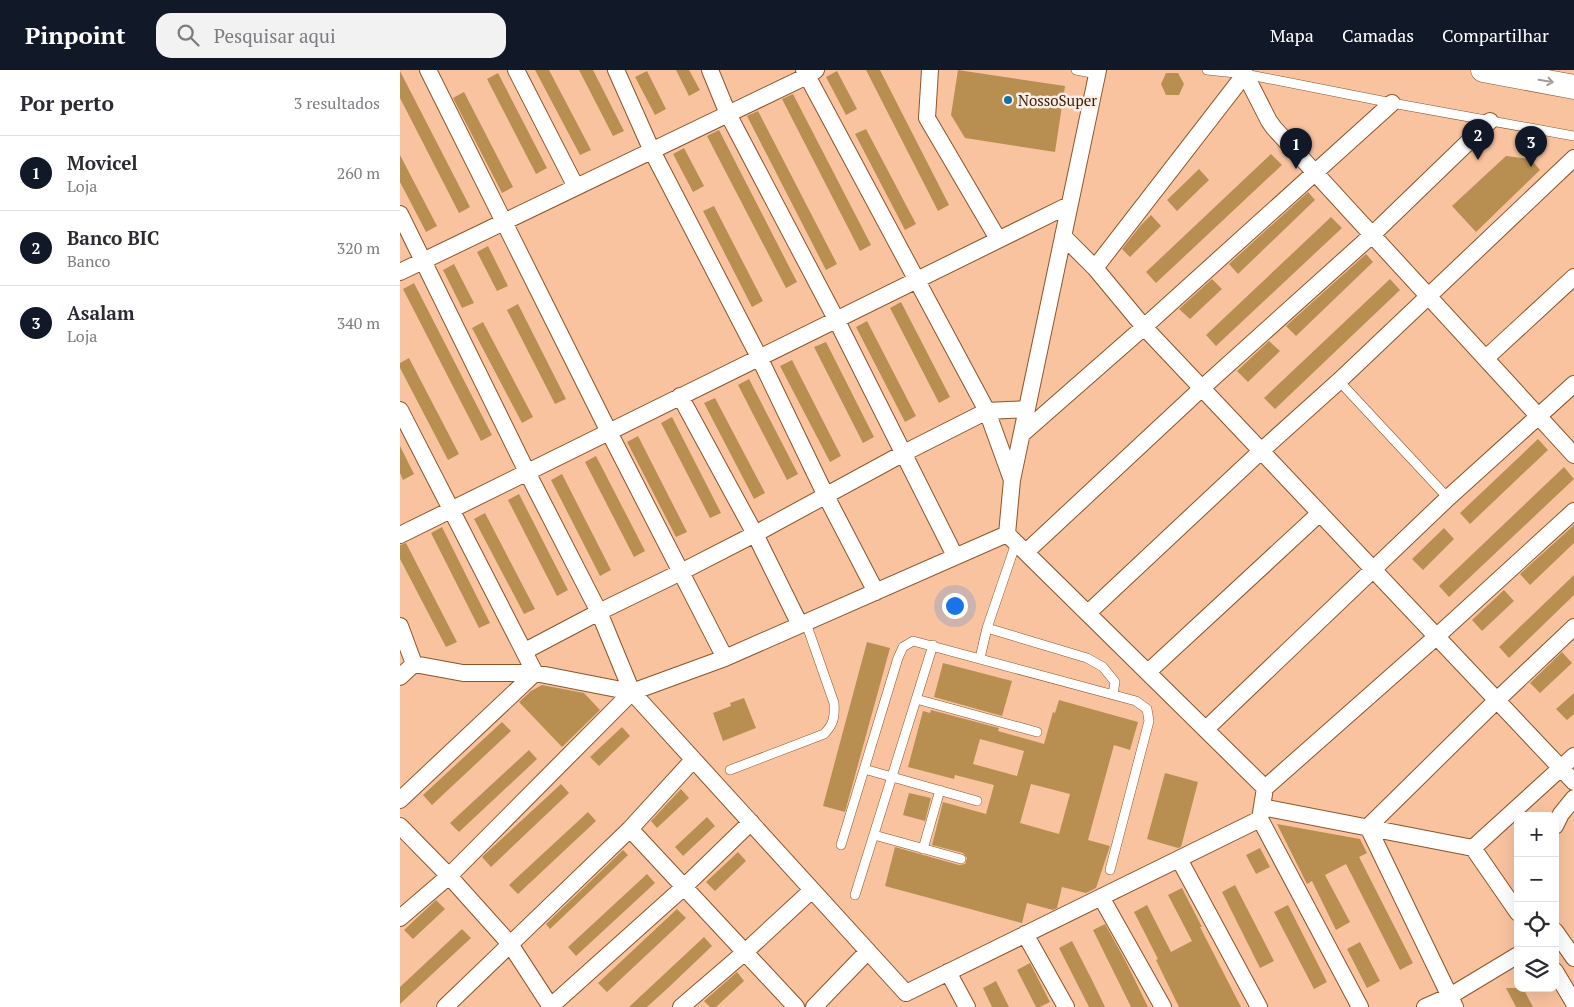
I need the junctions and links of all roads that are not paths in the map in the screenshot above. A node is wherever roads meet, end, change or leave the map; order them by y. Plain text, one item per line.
1 (428, 70) edge
2 (516, 70) edge
3 (616, 70) edge
4 (710, 70) edge
5 (930, 70) edge
6 (1076, 70) edge
7 (1207, 70) edge
8 (1483, 70) edge
9 (809, 72) edge
10 (1097, 72) edge
11 (1245, 74) junction
12 (1574, 87) edge
13 (1392, 103) junction
14 (728, 114) junction
15 (1490, 121) junction
16 (1574, 136) edge
17 (652, 150) junction
18 (1574, 158) edge
19 (1315, 174) junction
20 (576, 188) junction
21 (1069, 205) junction
22 (400, 214) edge
23 (504, 222) junction
24 (1372, 234) junction
25 (1063, 236) junction
26 (998, 239) junction
27 (423, 261) junction
28 (1095, 268) junction
29 (400, 272) edge
30 (1574, 277) edge
31 (915, 280) junction
32 (1428, 295) junction
33 (836, 319) junction
34 (1144, 327) junction
35 (759, 357) junction
36 (1486, 358) junction
37 (1339, 381) junction
38 (1574, 384) edge
39 (1202, 388) junction
40 (680, 396) junction
41 (1027, 409) junction
42 (400, 410) edge
43 (987, 411) junction
44 (1539, 416) junction
45 (609, 432) junction
46 (1022, 434) junction
47 (1261, 451) junction
48 (904, 453) junction
49 (1574, 455) edge
50 (528, 472) junction
51 (1012, 480) junction
52 (826, 496) junction
53 (1448, 498) junction
54 (450, 510) junction
55 (1574, 511) edge
56 (1320, 513) junction
57 (755, 534) junction
58 (400, 535) edge
59 (1016, 543) junction
60 (955, 556) junction
61 (1374, 570) junction
62 (681, 572) junction
63 (876, 592) junction
64 (599, 612) junction
65 (1088, 613) junction
66 (803, 624) junction
67 (400, 626) edge
68 (1574, 627) edge
69 (987, 628) junction
70 (1436, 638) junction
71 (933, 646) junction
72 (525, 651) junction
73 (725, 658) junction
74 (980, 658) junction
75 (414, 664) junction
76 (1148, 672) junction
77 (535, 674) junction
78 (400, 677) edge
79 (632, 692) junction
80 (1113, 694) junction
81 (916, 700) junction
82 (1496, 700) junction
83 (1206, 729) junction
84 (1037, 732) dead end
85 (1574, 756) edge
86 (693, 760) junction
87 (1561, 768) junction
88 (864, 769) junction
89 (730, 770) dead end
90 (892, 777) junction
91 (1574, 782) edge
92 (1266, 788) junction
93 (940, 790) junction
94 (1574, 798) edge
95 (400, 800) edge
96 (977, 801) dead end
97 (1261, 813) junction
98 (1559, 818) edge
99 (751, 822) junction
100 (400, 826) edge
101 (1368, 827) junction
102 (630, 828) junction
103 (874, 835) junction
104 (841, 845) dead end
105 (1473, 848) junction
106 (923, 849) junction
107 (1179, 859) junction
108 (961, 860) dead end
109 (1110, 870) dead end
110 (449, 876) junction
111 (684, 887) junction
112 (812, 890) junction
113 (855, 895) dead end
114 (1101, 897) junction
115 (1514, 907) edge
116 (400, 918) edge
117 (1025, 934) junction
118 (1559, 937) edge
119 (510, 944) junction
120 (745, 952) junction
121 (868, 952) junction
122 (1514, 958) edge
123 (1574, 958) edge
124 (948, 972) junction
125 (1559, 978) edge
126 (905, 1000) edge
127 (1453, 1002) edge
128 (1574, 1003) edge
129 (445, 1007) edge
130 (551, 1007) edge
131 (681, 1007) edge
132 (796, 1007) edge
133 (814, 1007) edge
134 (967, 1007) edge
135 (1066, 1007) edge
136 (1163, 1007) edge
137 (1259, 1007) edge
138 (1360, 1007) edge
139 (1425, 1007) edge

1 - 23 street
2 - 20 street
3 - 17 street
4 - 14 street
5 - 26 street
6 - 10 lane
7 - 11 lane
8 -> 12 main road
9 - 14 street
9 - 31 street
10 - 21 street
11 - 13 lane
11 - 19 street
11 - 28 street
13 - 15 lane
13 - 19 street
14 - 17 street
14 - 33 street
15 - 16 lane
15 - 24 street
17 - 20 street
17 - 35 street
18 - 32 street
19 - 24 street
19 - 34 street
20 - 23 street
21 - 25 street
21 - 26 street
22 - 27 street
23 - 27 street
23 - 45 street
24 - 32 street
24 - 39 street
25 - 28 street
25 - 41 street
26 - 31 street
27 - 29 street
27 - 50 street
28 - 34 street
30 - 36 street
31 - 33 street
31 - 43 street
32 - 36 street
32 - 37 street
33 - 35 street
33 - 48 street
34 - 39 street
34 - 46 street
35 - 40 street
35 - 52 street
36 - 44 street
37 - 47 street
37 - 53 lane
38 - 44 street
39 - 47 street
39 - 59 street
40 - 45 street
40 - 57 street
41 - 43 street
41 - 46 street
42 - 54 street
43 - 48 street
43 - 51 street
44 - 49 street
44 - 53 street
45 - 50 street
45 - 62 street
46 - 51 street
47 - 56 street
47 - 65 street
48 - 52 street
48 - 60 street
50 - 54 street
50 - 64 street
51 - 59 street
52 - 57 street
52 - 63 street
53 - 61 street
54 - 58 street
54 - 72 street
55 - 70 street
56 - 61 street
56 - 76 street
57 - 62 street
57 - 66 street
59 - 60 street
59 - 65 street
59 - 69 lane
60 - 63 street
61 - 70 street
61 - 83 street
62 - 64 street
62 - 73 street
63 - 66 street
64 - 72 street
64 - 79 street
65 - 76 street
66 - 73 street
66 - 89 lane
67 - 75 street
68 - 82 street
69 - 74 lane
69 - 80 lane
70 - 82 street
70 - 92 street
71 - 74 lane
71 - 81 lane
71 - 88 lane
72 - 77 street
73 - 79 street
74 - 80 lane
75 - 77 street
75 - 78 street
76 - 83 street
77 - 79 street
77 - 95 street
79 - 86 street
79 - 110 street
80 - 109 lane
81 - 84 lane
81 - 90 lane
82 - 87 street
82 - 101 street
83 - 92 street
85 - 87 street
86 - 99 street
86 - 102 street
87 - 91 street
87 - 105 street
88 - 90 lane
88 - 104 lane
90 - 93 lane
90 - 103 lane
92 - 97 street
93 - 96 lane
93 - 106 lane
94 - 98 street
97 - 101 street
97 - 107 street
97 - 138 street
99 - 111 street
99 - 112 street
100 - 110 street
101 - 105 street
101 - 127 street
102 - 111 street
102 - 119 street
103 - 106 lane
103 - 113 lane
105 - 115 street
106 - 108 lane
107 - 114 street
107 - 137 street
110 - 116 street
110 - 119 street
111 - 120 street
111 - 130 street
112 - 120 street
112 - 121 street
114 - 117 street
114 - 136 street
117 - 124 street
117 - 135 street
118 - 123 street
119 - 129 street
119 - 130 street
120 - 131 street
120 - 132 street
121 - 126 street
121 - 133 street
122 - 127 street
124 - 126 street
124 - 134 street
125 - 128 street
127 - 139 street

